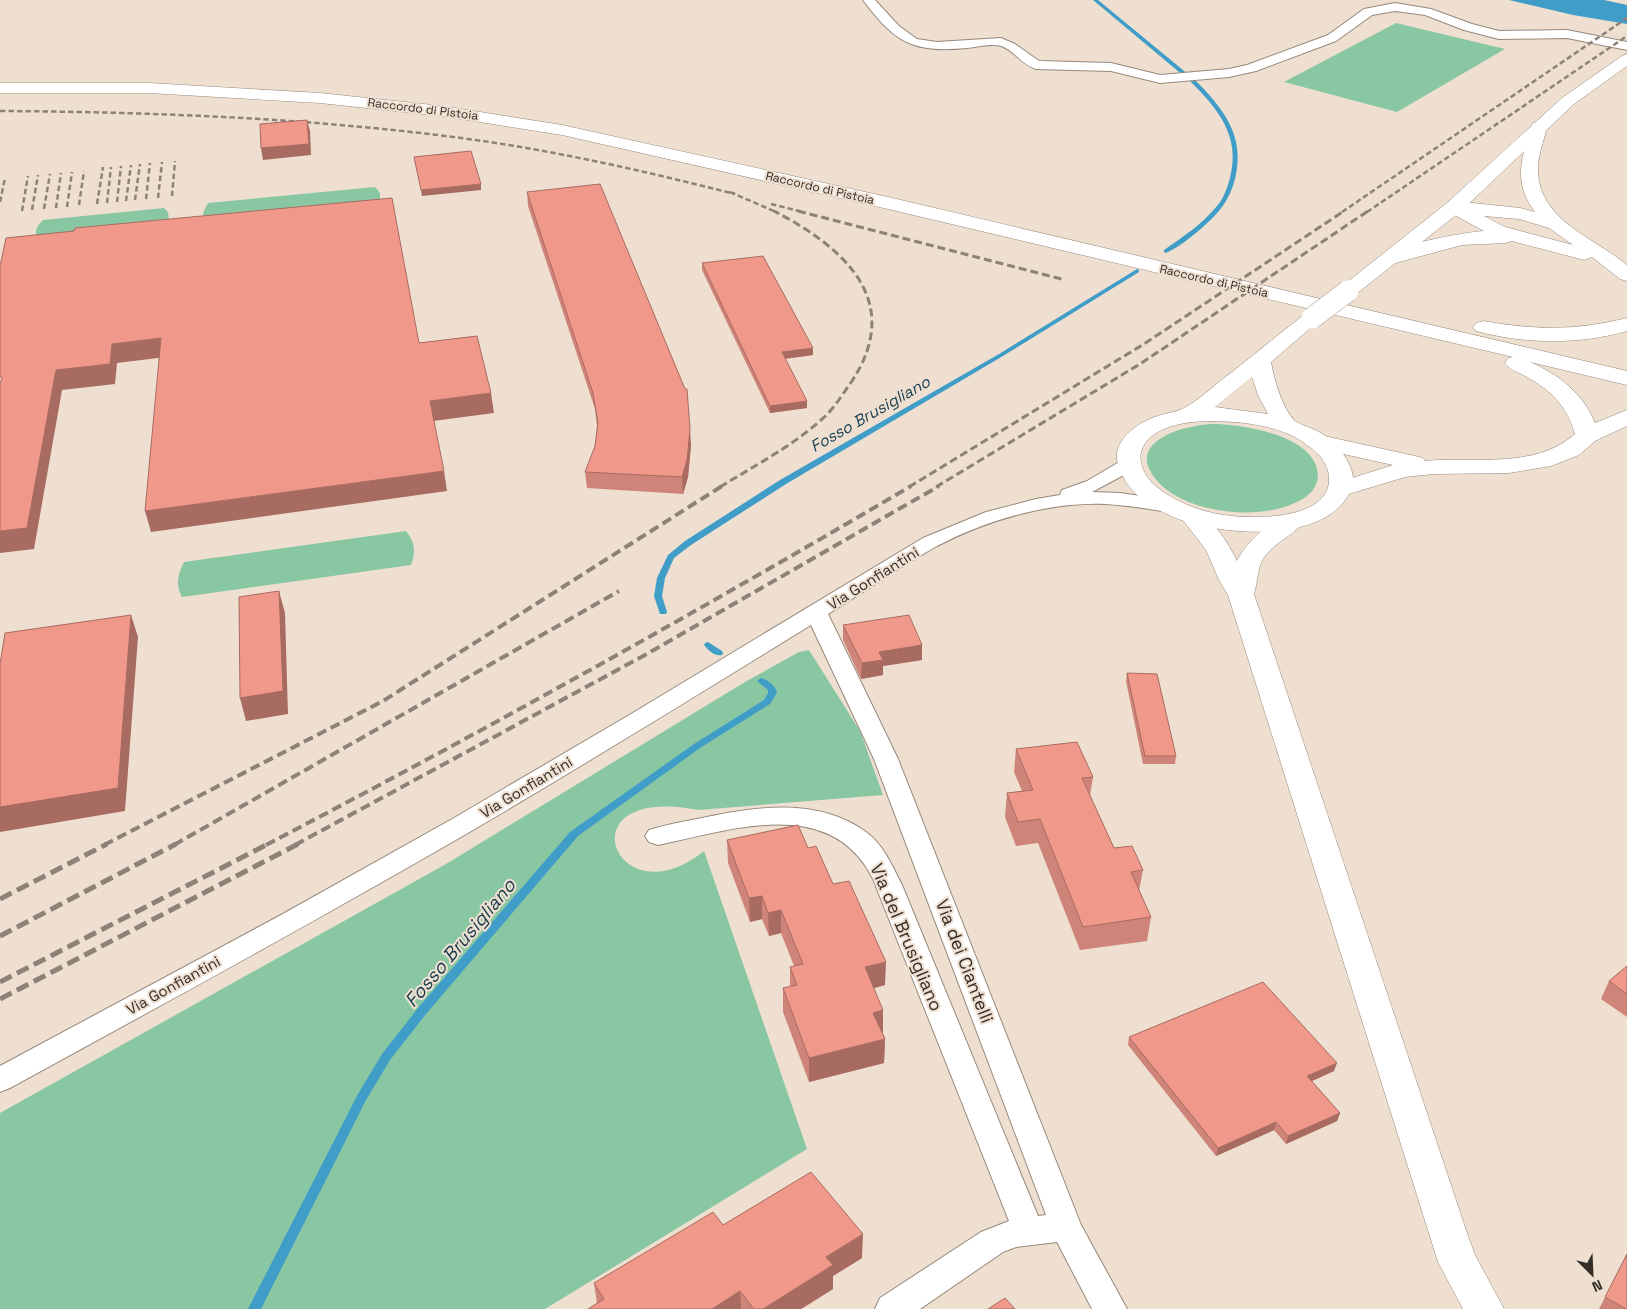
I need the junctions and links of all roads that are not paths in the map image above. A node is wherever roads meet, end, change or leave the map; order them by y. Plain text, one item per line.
1 (869, 0) edge
2 (1627, 46) edge
3 (1627, 59) edge
4 (0, 81) edge
5 (0, 88) edge
6 (1539, 127) junction
7 (1454, 207) junction
8 (1554, 224) junction
9 (1526, 238) junction
10 (1392, 258) junction
11 (1620, 270) edge
12 (1408, 320) junction
13 (1627, 324) edge
14 (1260, 360) junction
15 (1627, 366) edge
16 (1627, 378) edge
17 (1188, 416) junction
18 (1627, 417) edge
19 (1288, 427) junction
20 (1587, 436) junction
21 (1315, 440) junction
22 (1128, 464) junction
23 (1434, 467) junction
24 (1339, 490) junction
25 (1053, 501) junction
26 (1180, 510) junction
27 (1292, 521) junction
28 (1241, 594) junction
29 (816, 613) junction
30 (658, 836) dead end
31 (0, 1080) edge
32 (1066, 1227) junction
33 (1028, 1230) junction
34 (892, 1309) edge
35 (1110, 1309) edge
36 (1484, 1309) edge

1 - 2 street
3 - 6 main road
4 - 12 main road, Raccordo di Pistoia
5 - 12 main road, Raccordo di Pistoia
6 - 7 main road
6 - 8 main road
7 - 8 main road
7 - 9 main road
7 - 10 main road
8 - 11 main road
9 - 10 main road
9 - 11 main road
10 - 14 main road, bridge
12 - 13 main road
12 - 15 main road, Raccordo di Pistoia
12 - 16 main road, Raccordo di Pistoia
12 - 20 main road
14 - 17 main road
14 - 19 main road
17 - 19 main road
17 - 22 main road
18 - 20 main road
19 - 21 main road
20 - 23 main road
21 - 23 main road
21 - 24 main road
22 - 25 street, Via Gonfiantini
22 - 26 main road
23 - 24 main road
24 - 27 main road
25 - 26 street, Via Gonfiantini
25 - 29 street, Via Gonfiantini
26 - 27 main road
26 - 28 main road
27 - 28 main road
28 - 36 main road
29 - 31 street, Via Gonfiantini
29 - 32 street, Via dei Ciantelli
30 - 33 street, Via del Brusigliano
32 - 33 street
32 - 35 street, Via dei Ciantelli
33 - 34 street

